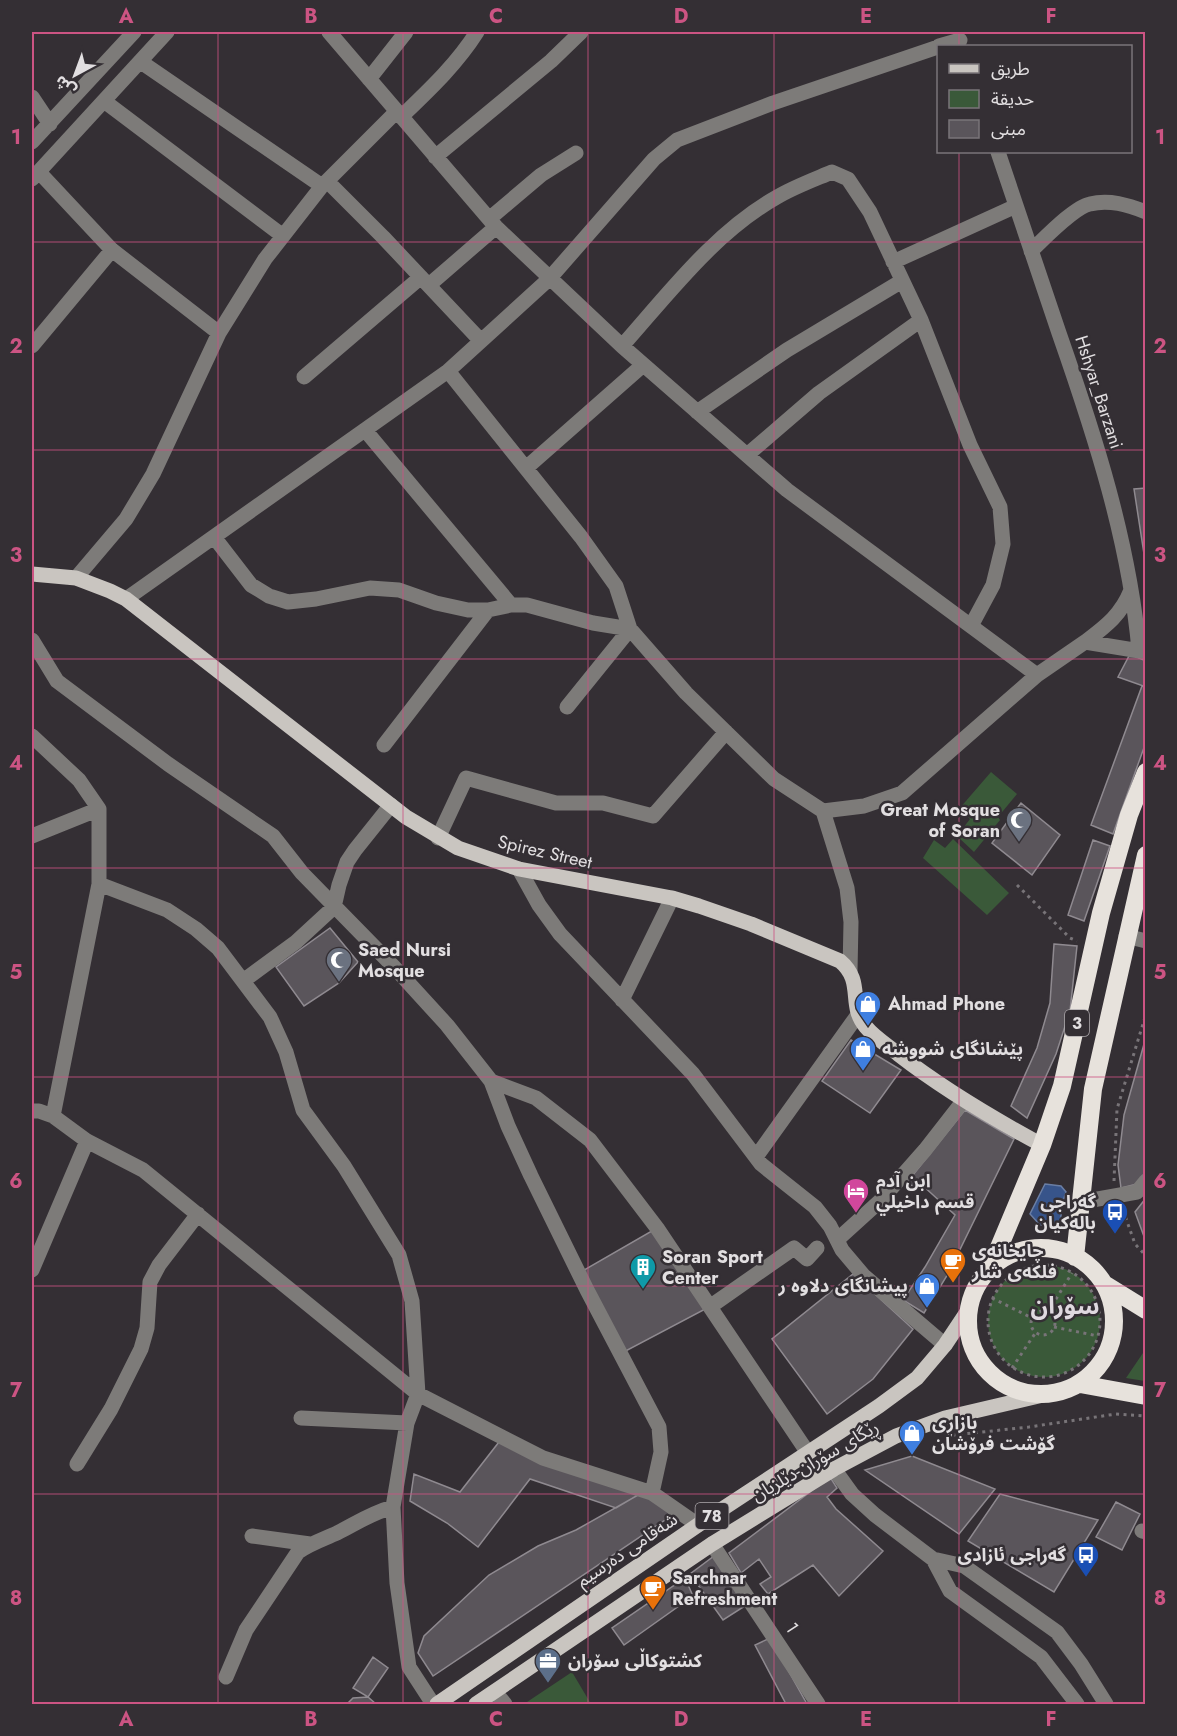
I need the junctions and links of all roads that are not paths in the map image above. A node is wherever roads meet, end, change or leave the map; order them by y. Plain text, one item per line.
1 (134, 32) edge
2 (167, 32) edge
3 (406, 32) edge
4 (477, 32) edge
5 (581, 32) edge
6 (334, 34) edge
7 (959, 39) edge
8 (944, 45) edge
9 (937, 48) edge
10 (141, 62) junction
11 (369, 79) junction
12 (32, 97) edge
13 (104, 101) junction
14 (399, 115) junction
15 (50, 124) junction
16 (32, 142) edge
17 (576, 153) dead end
18 (998, 153) edge
19 (435, 157) junction
20 (35, 176) edge
21 (325, 183) junction
22 (1016, 206) junction
23 (1146, 212) edge
24 (493, 223) junction
25 (282, 236) junction
26 (112, 250) junction
27 (1031, 251) junction
28 (893, 262) junction
29 (549, 279) junction
30 (425, 281) junction
31 (902, 281) junction
32 (921, 320) junction
33 (219, 333) junction
34 (481, 341) junction
35 (32, 346) edge
36 (622, 346) junction
37 (643, 365) junction
38 (448, 371) junction
39 (304, 377) dead end
40 (697, 412) junction
41 (365, 430) junction
42 (747, 455) junction
43 (526, 468) junction
44 (214, 537) junction
45 (32, 574) edge
46 (76, 578) junction
47 (1131, 590) junction
48 (126, 599) junction
49 (511, 605) junction
50 (488, 610) junction
51 (971, 626) junction
52 (630, 629) junction
53 (32, 639) edge
54 (1085, 642) junction
55 (1142, 651) edge
56 (1037, 675) junction
57 (567, 707) dead end
58 (726, 732) junction
59 (32, 736) edge
60 (384, 745) dead end
61 (1146, 772) edge
62 (391, 805) junction
63 (99, 808) junction
64 (823, 811) junction
65 (32, 837) edge
66 (438, 838) junction
67 (1146, 855) edge
68 (519, 870) junction
69 (99, 884) junction
70 (672, 898) junction
71 (334, 907) junction
72 (1126, 936) junction
73 (1146, 941) edge
74 (850, 971) junction
75 (243, 981) junction
76 (622, 1000) junction
77 (857, 1016) junction
78 (491, 1081) junction
79 (964, 1100) junction
80 (32, 1111) edge
81 (53, 1116) junction
82 (87, 1141) junction
83 (1042, 1146) junction
84 (756, 1157) junction
85 (1146, 1181) edge
86 (1081, 1202) junction
87 (198, 1214) junction
88 (837, 1240) junction
89 (817, 1248) dead end
90 (1074, 1265) junction
91 (990, 1269) junction
92 (32, 1270) edge
93 (1104, 1284) junction
94 (711, 1306) junction
95 (969, 1309) junction
96 (1146, 1310) edge
97 (945, 1345) junction
98 (1080, 1384) junction
99 (418, 1394) junction
100 (1043, 1395) junction
101 (1146, 1396) edge
102 (301, 1418) dead end
103 (407, 1423) junction
104 (808, 1453) junction
105 (77, 1464) dead end
106 (834, 1469) junction
107 (652, 1493) junction
108 (393, 1507) junction
109 (698, 1525) junction
110 (252, 1536) dead end
111 (310, 1544) junction
112 (712, 1544) junction
113 (933, 1559) junction
114 (226, 1677) dead end
115 (495, 1692) junction
116 (435, 1704) edge
117 (476, 1704) edge
118 (505, 1704) edge
119 (818, 1704) edge
120 (1077, 1704) edge
121 (1106, 1704) edge

1 - 15 street
2 - 10 street
3 - 11 street
4 - 14 street
5 - 19 street
6 - 11 street
7 - 8 street
9 - 29 street
10 - 13 street
10 - 21 street
11 - 14 street
12 - 15 street
13 - 20 street
13 - 25 street
14 - 19 street
14 - 21 street
15 - 16 street
17 - 24 street
18 - 22 street, Hshyar_Barzani
19 - 24 street
20 - 26 street
21 - 25 street
21 - 30 street
22 - 27 street, Hshyar_Barzani
22 - 28 street
23 - 27 street
24 - 29 street
24 - 30 street
25 - 33 street
26 - 33 street
26 - 35 street
27 - 47 street, Hshyar_Barzani
28 - 31 street
28 - 36 street
29 - 34 street
29 - 36 street
30 - 34 street
30 - 39 street
31 - 32 street
31 - 40 street
32 - 42 street
32 - 51 street
33 - 46 street
34 - 38 street
36 - 37 street
37 - 40 street
37 - 43 street
38 - 41 street
38 - 43 street
40 - 42 street
41 - 44 street
41 - 49 street
42 - 51 street
43 - 52 street
44 - 48 street
44 - 50 street
45 - 46 main road, Spirez Street
46 - 48 main road, Spirez Street
47 - 54 street
47 - 55 street, Hshyar_Barzani
48 - 62 main road, Spirez Street
49 - 50 street
49 - 52 street
50 - 60 street
51 - 56 street
52 - 57 street
52 - 58 street
53 - 71 street
54 - 55 street
54 - 56 street
56 - 64 street
58 - 64 street
58 - 66 street
59 - 63 street
61 - 83 highway, 3
62 - 66 main road, Spirez Street
62 - 71 street
63 - 65 street
63 - 69 street
64 - 74 street
66 - 68 main road, Spirez Street
67 - 72 highway, 3
68 - 70 main road, Spirez Street
68 - 76 street
69 - 75 street
69 - 81 street
70 - 74 main road, Spirez Street
70 - 76 street
71 - 75 street
71 - 78 street
72 - 73 street
72 - 86 highway, 3
74 - 77 main road
75 - 99 street
76 - 84 street
77 - 79 main road
77 - 84 street
78 - 94 street
78 - 107 street
79 - 83 main road
79 - 88 street
80 - 81 street
81 - 82 street
82 - 87 street
82 - 92 street
83 - 91 highway, 3
84 - 88 street
85 - 86 street
86 - 90 highway, 3
87 - 99 street
87 - 105 street
88 - 97 street
89 - 94 street
90 - 91 highway, 3
90 - 93 highway, 3
91 - 95 highway, 3
93 - 96 highway, 3
93 - 98 highway, 3
94 - 104 street
95 - 97 main road, شەقامی دەرسیم / 78
95 - 100 highway, 3
97 - 104 main road, شەقامی دەرسیم / 78
98 - 100 highway, 3
98 - 101 highway, 3
99 - 103 street
99 - 107 street
100 - 106 main road, ڕێگای سۆران-دێلزیان / 78
102 - 103 street
103 - 108 street
104 - 109 main road, شەقامی دەرسیم / 78
106 - 112 main road, ڕێگای سۆران-دێلزیان / 78
106 - 113 street
107 - 109 street
108 - 111 street
108 - 116 street
109 - 116 main road, شەقامی دەرسیم / 78
110 - 111 street
111 - 114 street
112 - 115 main road, ڕێگای سۆران-دێلزیان / 78
112 - 119 street, 1
113 - 120 street
113 - 121 street
115 - 117 main road, ڕێگای سۆران-دێلزیان / 78
115 - 118 street

